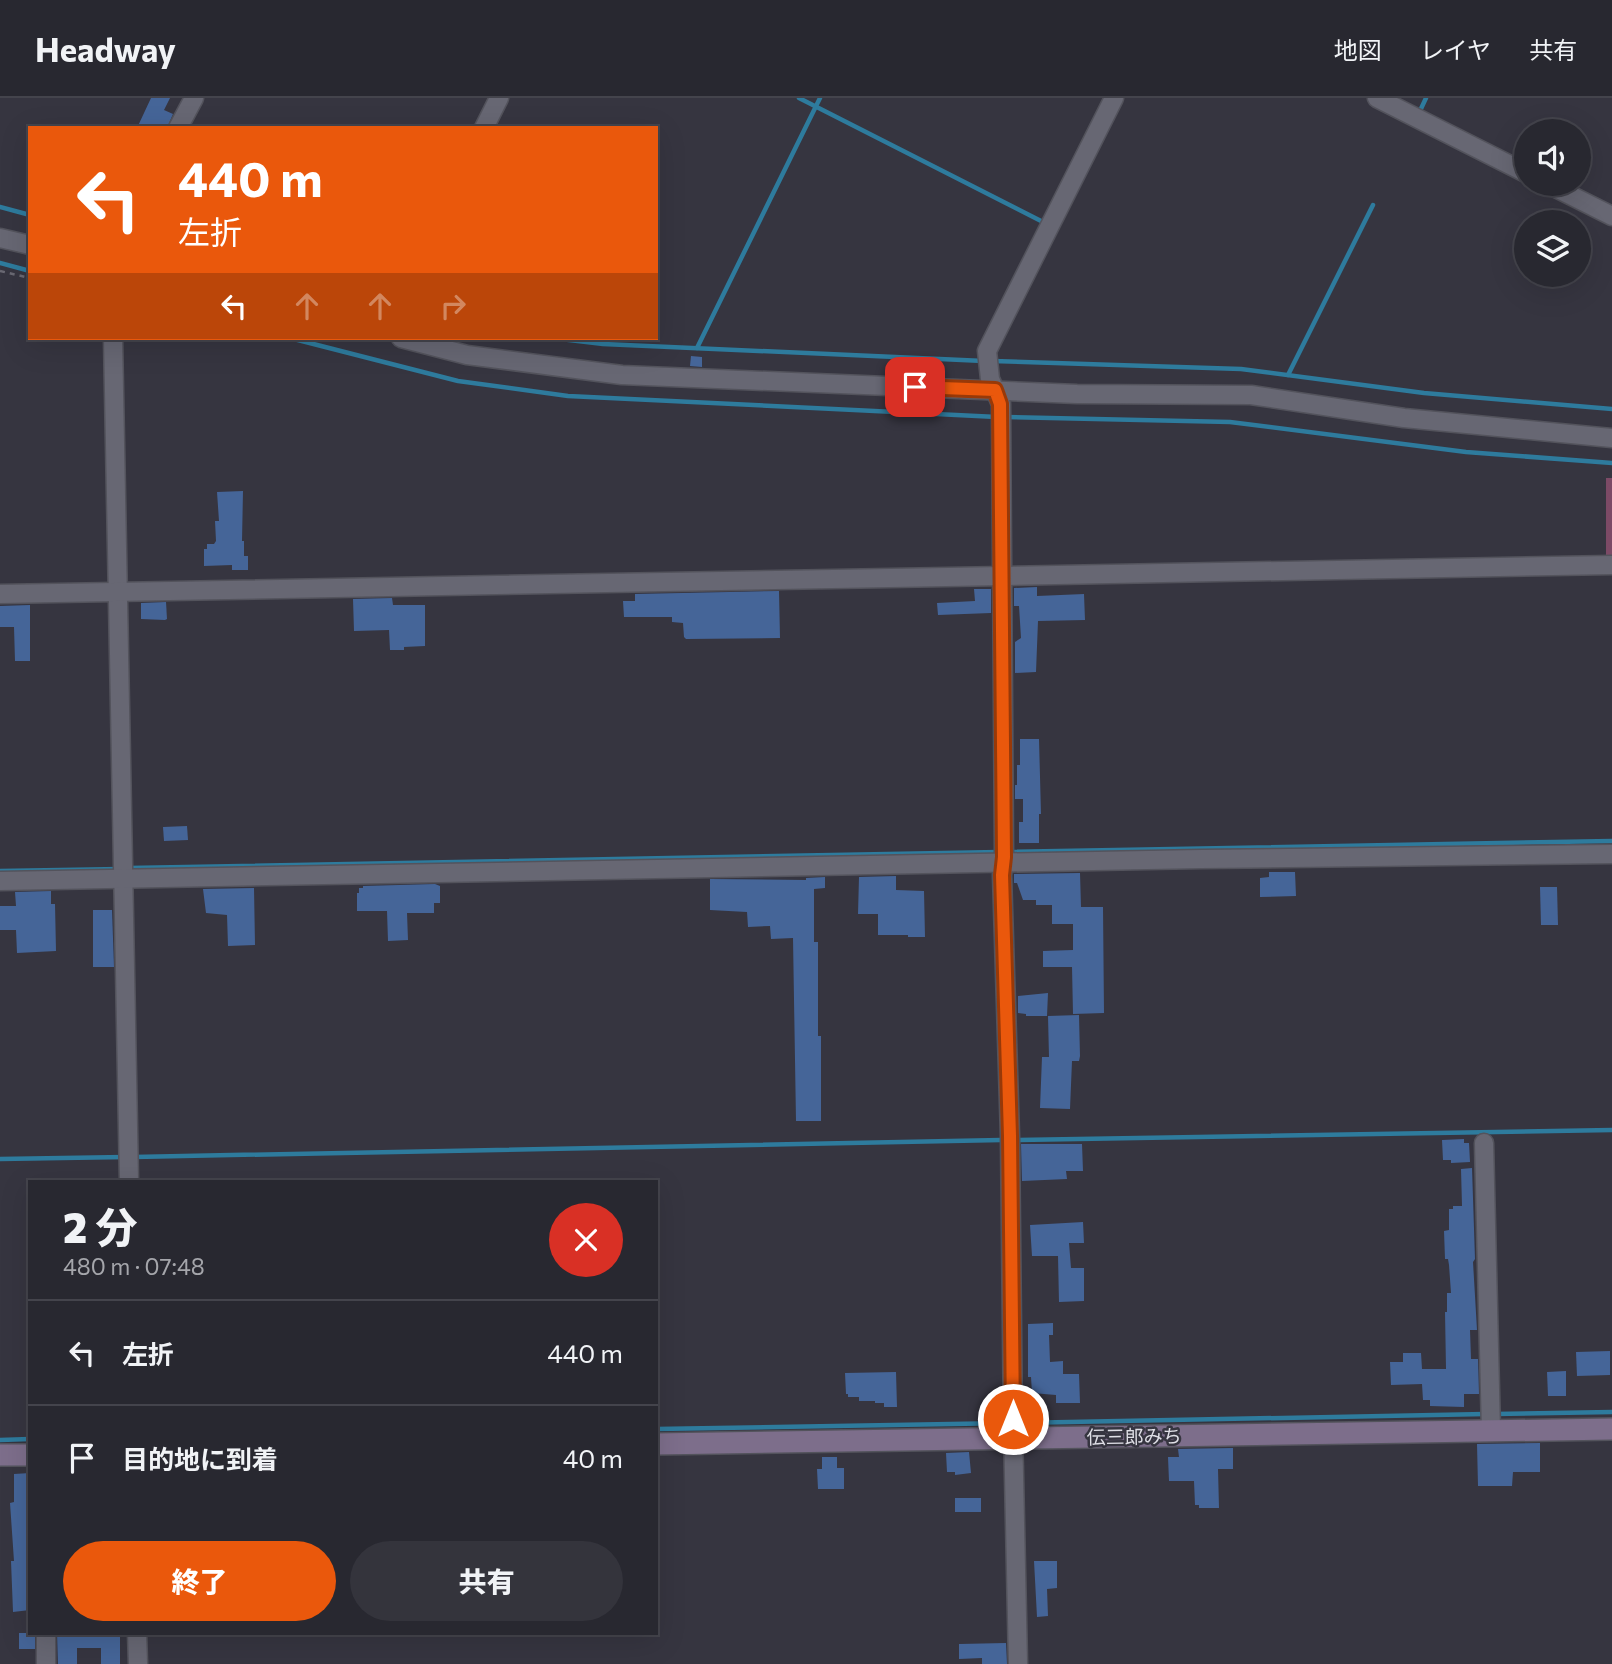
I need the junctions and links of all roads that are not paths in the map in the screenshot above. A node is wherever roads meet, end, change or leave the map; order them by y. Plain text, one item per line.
1 (194, 98) edge
2 (499, 98) edge
3 (1114, 98) edge
4 (1377, 98) edge
5 (179, 126) edge
6 (485, 126) edge
7 (1514, 167) edge
8 (1572, 196) edge
9 (1612, 216) edge
10 (0, 239) edge
11 (28, 245) edge
12 (113, 340) edge
13 (409, 340) edge
14 (995, 390) junction
15 (1612, 438) edge
16 (1612, 565) edge
17 (1002, 578) junction
18 (120, 588) junction
19 (0, 594) edge
20 (1612, 854) edge
21 (1004, 856) junction
22 (124, 871) junction
23 (0, 881) edge
24 (1484, 1143) dead end
25 (129, 1180) edge
26 (1491, 1420) junction
27 (1013, 1428) junction
28 (1612, 1429) edge
29 (658, 1444) edge
30 (0, 1455) edge
31 (28, 1455) edge
32 (46, 1635) edge
33 (137, 1635) edge
34 (46, 1664) edge
35 (138, 1664) edge
36 (1018, 1664) edge

1 - 5 street
2 - 6 street
3 - 14 street
4 - 7 street
8 - 9 street
10 - 11 street
12 - 18 street
13 - 14 street
14 - 15 street
14 - 17 street
16 - 17 street
17 - 18 street
17 - 21 street
18 - 19 street
18 - 22 street
20 - 21 street
21 - 22 street
21 - 27 street
22 - 23 street
22 - 25 street
24 - 26 street
26 - 27 street, 伝三郎みち
26 - 28 street, 伝三郎みち
27 - 29 street, 伝三郎みち
27 - 36 street
30 - 31 street
32 - 34 street
33 - 35 street

